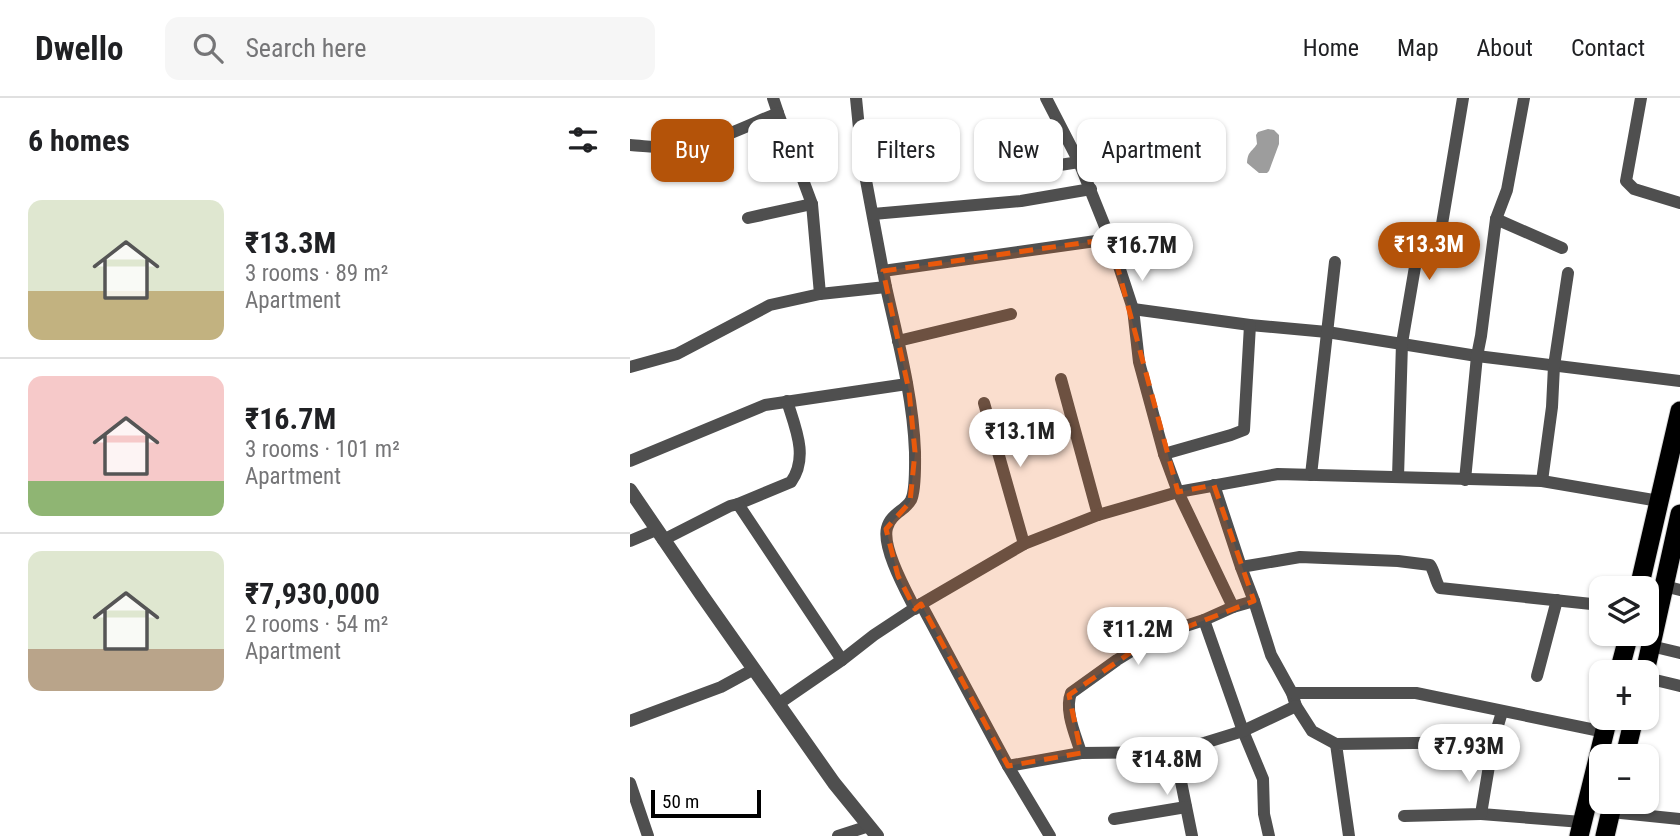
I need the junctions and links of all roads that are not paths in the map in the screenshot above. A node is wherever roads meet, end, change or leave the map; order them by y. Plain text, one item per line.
1 (773, 98) edge
2 (856, 98) edge
3 (1046, 98) edge
4 (1464, 98) edge
5 (1524, 98) edge
6 (1641, 98) edge
7 (778, 113) junction
8 (858, 119) edge
9 (630, 145) edge
10 (1077, 158) edge
11 (867, 182) edge
12 (1088, 182) edge
13 (1091, 189) junction
14 (1680, 203) edge
15 (812, 204) junction
16 (873, 214) junction
17 (748, 218) dead end
18 (1496, 219) junction
19 (1110, 239) junction
20 (1562, 248) dead end
21 (1335, 262) dead end
22 (883, 271) junction
23 (1568, 273) dead end
24 (886, 287) junction
25 (820, 294) junction
26 (1133, 309) junction
27 (1011, 314) dead end
28 (1250, 325) junction
29 (1327, 331) junction
30 (898, 341) junction
31 (1402, 343) junction
32 (1477, 356) junction
33 (1554, 366) junction
34 (630, 367) edge
35 (1061, 379) dead end
36 (1680, 381) edge
37 (907, 384) junction
38 (787, 401) junction
39 (984, 403) dead end
40 (1680, 411) edge
41 (1164, 454) junction
42 (630, 461) edge
43 (1311, 475) junction
44 (1398, 477) junction
45 (1465, 480) junction
46 (1542, 481) junction
47 (1214, 485) junction
48 (630, 490) edge
49 (1178, 492) junction
50 (1660, 501) junction
51 (738, 504) junction
52 (1680, 514) edge
53 (1098, 515) junction
54 (660, 535) junction
55 (630, 541) edge
56 (1024, 544) junction
57 (1241, 567) junction
58 (1642, 576) edge
59 (1672, 588) edge
60 (1557, 600) junction
61 (1254, 601) junction
62 (1589, 604) edge
63 (918, 607) junction
64 (1233, 607) junction
65 (1204, 620) junction
66 (1659, 624) edge
67 (1651, 646) joint
68 (1680, 653) edge
69 (842, 660) junction
70 (1648, 660) edge
71 (754, 669) junction
72 (1537, 676) dead end
73 (1659, 681) edge
74 (1680, 686) edge
75 (1294, 699) junction
76 (778, 704) junction
77 (1502, 712) junction
78 (630, 721) edge
79 (1589, 723) edge
80 (1605, 730) edge
81 (1242, 731) junction
82 (1493, 742) junction
83 (1336, 744) junction
84 (1175, 752) junction
85 (1081, 753) junction
86 (1008, 766) junction
87 (630, 783) edge
88 (1186, 807) junction
89 (1480, 814) junction
90 (1610, 814) edge
91 (1649, 814) edge
92 (1404, 816) dead end
93 (1114, 819) dead end
94 (1680, 820) edge
95 (1580, 829) edge
96 (873, 831) edge
97 (648, 836) edge
98 (838, 836) edge
99 (1050, 836) edge
100 (1192, 836) edge
101 (1269, 836) edge
102 (1349, 836) edge
103 (1605, 836) edge

1 - 7 street
2 - 8 street
3 - 10 street
4 - 31 street
5 - 18 street
6 - 14 street
7 - 9 street
7 - 15 street
11 - 16 street
12 - 13 street
13 - 16 street
13 - 19 street
15 - 17 street
15 - 25 street
16 - 22 street
18 - 20 street
18 - 32 street
19 - 22 street
19 - 26 street
21 - 29 street
22 - 24 street
23 - 33 street
24 - 25 street
24 - 30 street
25 - 34 street
26 - 28 street
26 - 41 street
27 - 30 street
28 - 29 street
28 - 41 street
29 - 31 street
29 - 43 street
30 - 37 street
31 - 32 street
31 - 44 street
32 - 33 street
32 - 45 street
33 - 36 street
33 - 46 street
35 - 53 street
37 - 38 street
37 - 63 street
38 - 42 street
38 - 51 street
39 - 56 street
40 - 50 highway
41 - 49 street
43 - 44 street
43 - 47 street
44 - 45 street
45 - 46 street
46 - 50 street
47 - 49 street
47 - 57 street
48 - 54 street
49 - 53 street
49 - 64 street
50 - 58 highway
51 - 54 street
51 - 69 street
52 - 59 highway
53 - 56 street
54 - 55 street
54 - 71 street
56 - 63 street
57 - 60 street
57 - 61 street
59 - 66 highway
60 - 62 street
60 - 72 street
61 - 64 street
61 - 75 street
63 - 69 street
63 - 86 street
64 - 65 street
65 - 81 street
65 - 85 street
67 - 68 street
67 - 70 highway
69 - 76 street
71 - 76 street
71 - 78 street
73 - 74 street
75 - 77 street
75 - 81 street
75 - 83 street
76 - 96 street
77 - 79 street
77 - 82 street
80 - 95 highway
81 - 84 street
81 - 101 street
82 - 83 street
82 - 89 street
83 - 102 street
84 - 85 street
84 - 88 street
85 - 86 street
86 - 99 street
87 - 97 street
88 - 93 street
88 - 100 street
89 - 92 street
89 - 95 street
90 - 103 highway
91 - 94 street
96 - 98 street

